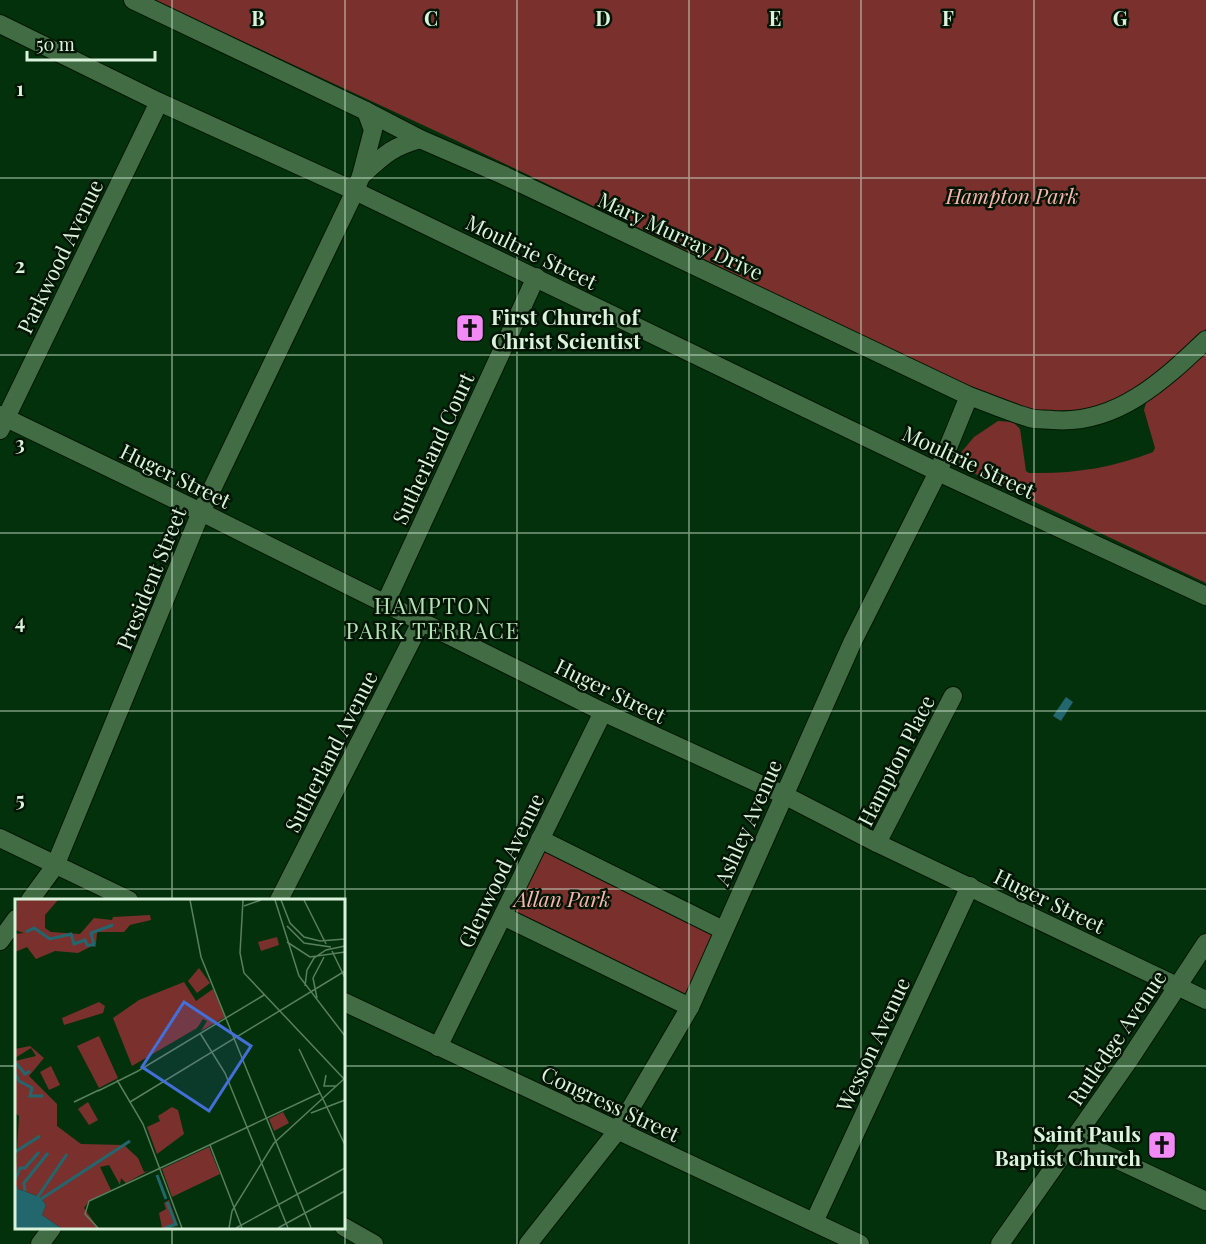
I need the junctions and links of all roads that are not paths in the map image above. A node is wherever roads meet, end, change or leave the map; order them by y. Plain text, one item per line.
1 (133, 0) edge
2 (0, 24) edge
3 (159, 102) junction
4 (366, 111) junction
5 (420, 139) junction
6 (358, 183) junction
7 (536, 278) junction
8 (1206, 340) edge
9 (969, 396) junction
10 (2, 421) edge
11 (938, 472) junction
12 (201, 512) junction
13 (1206, 596) edge
14 (385, 604) junction
15 (421, 622) junction
16 (952, 696) dead end
17 (603, 712) junction
18 (784, 795) junction
19 (0, 838) edge
20 (540, 839) junction
21 (877, 843) junction
22 (55, 866) junction
23 (970, 886) junction
24 (31, 899) edge
25 (127, 899) edge
26 (280, 899) edge
27 (503, 916) junction
28 (15, 920) edge
29 (723, 930) junction
30 (0, 941) edge
31 (1206, 943) edge
32 (1178, 986) junction
33 (1206, 1000) edge
34 (345, 1002) edge
35 (690, 1007) junction
36 (438, 1047) junction
37 (618, 1130) junction
38 (1073, 1139) junction
39 (1206, 1201) edge
40 (814, 1222) junction
41 (345, 1228) edge
42 (51, 1229) edge
43 (40, 1244) edge
44 (374, 1244) edge
45 (528, 1244) edge
46 (860, 1244) edge
47 (1000, 1244) edge

1 - 4 street, Mary Murray Drive
2 - 3 street, Moultrie Street
3 - 6 street, Moultrie Street
3 - 10 street, Parkwood Avenue
4 - 5 street, Mary Murray Drive
4 - 6 street, President Street
5 - 6 street, President Street
5 - 9 street, Mary Murray Drive
6 - 7 street, Moultrie Street
6 - 12 street, President Street
7 - 11 street, Moultrie Street
7 - 14 street, Sutherland Court
8 - 9 street, Mary Murray Drive
9 - 11 street, Ashley Avenue
10 - 12 street, Huger Street
11 - 13 street, Moultrie Street
11 - 18 street, Ashley Avenue
12 - 14 street, Huger Street
12 - 22 street, President Street
14 - 15 street, Huger Street
15 - 17 street, Huger Street
15 - 26 street, Sutherland Avenue
16 - 21 street, Hampton Place
17 - 18 street, Huger Street
17 - 20 street, Glenwood Avenue
18 - 21 street, Huger Street
18 - 29 street, Ashley Avenue
19 - 22 street
20 - 27 street, Glenwood Avenue
20 - 29 street
21 - 23 street, Huger Street
22 - 24 street, President Street
22 - 25 street
23 - 32 street, Huger Street
23 - 40 street, Wesson Avenue
27 - 35 street
27 - 36 street, Glenwood Avenue
28 - 30 street
29 - 35 street, Ashley Avenue
31 - 32 street, Rutledge Avenue
32 - 33 street, Huger Street
32 - 38 street, Rutledge Avenue
34 - 36 street, Congress Street
35 - 37 street, Ashley Avenue
36 - 37 street, Congress Street
37 - 40 street, Congress Street
37 - 45 street, Ashley Avenue
38 - 39 street
38 - 47 street, Rutledge Avenue
40 - 46 street, Congress Street
41 - 44 street
42 - 43 street

